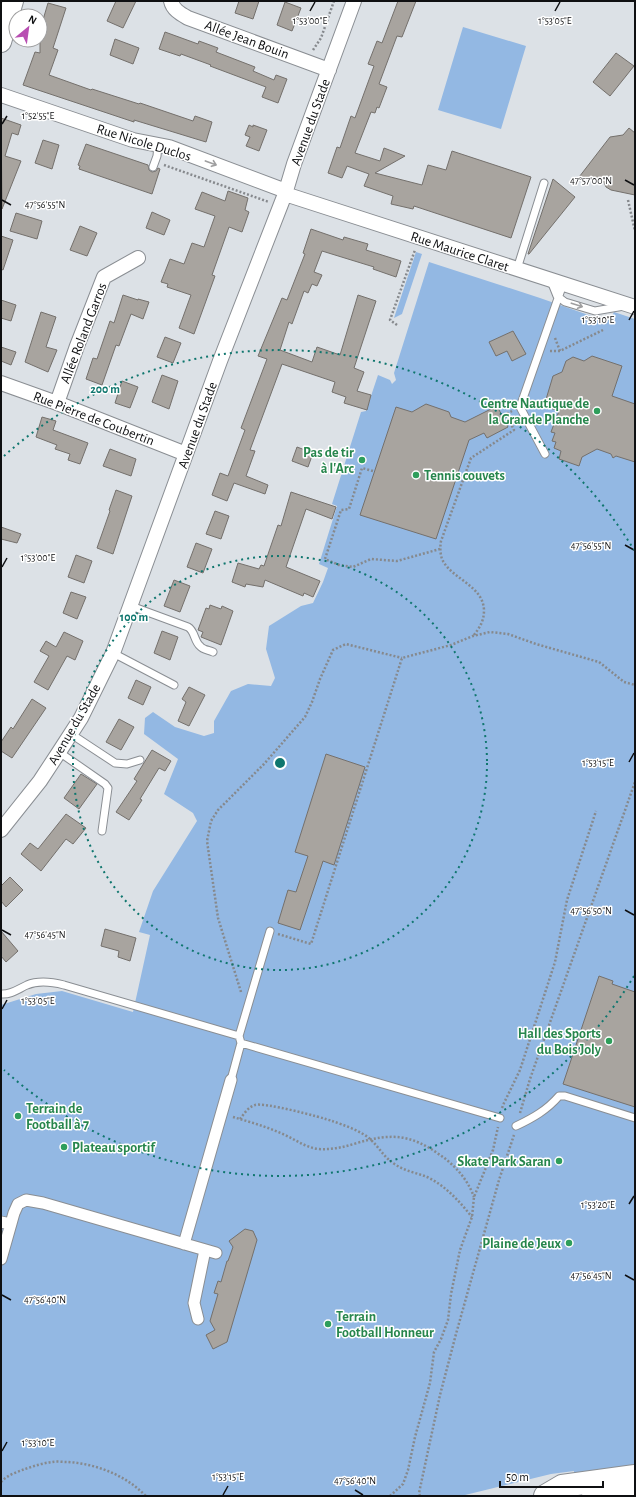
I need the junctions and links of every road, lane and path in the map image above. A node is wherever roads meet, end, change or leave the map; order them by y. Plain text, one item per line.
1 (13, 1) edge
2 (171, 1) edge
3 (334, 1) edge
4 (354, 1) edge
5 (2, 37) edge
6 (311, 54) dead end
7 (329, 70) junction
8 (1, 96) edge
9 (158, 145) junction
10 (153, 167) dead end
11 (544, 183) dead end
12 (286, 192) junction
13 (628, 200) dead end
14 (635, 231) edge
15 (417, 244) dead end
16 (138, 258) dead end
17 (517, 269) junction
18 (557, 282) junction
19 (559, 298) junction
20 (632, 306) edge
21 (397, 325) dead end
22 (603, 330) dead end
23 (540, 352) junction
24 (1, 383) edge
25 (57, 403) junction
26 (520, 407) junction
27 (186, 454) junction
28 (545, 454) dead end
29 (373, 471) dead end
30 (440, 549) junction
31 (131, 606) junction
32 (473, 636) junction
33 (213, 652) dead end
34 (113, 653) junction
35 (402, 658) junction
36 (174, 685) dead end
37 (635, 685) edge
38 (71, 734) junction
39 (59, 752) junction
40 (140, 760) dead end
41 (596, 811) dead end
42 (1, 830) edge
43 (102, 831) dead end
44 (270, 931) joint
45 (1, 994) edge
46 (246, 1010) junction
47 (239, 1036) junction
48 (241, 1043) junction
49 (231, 1080) joint
50 (221, 1113) junction
51 (500, 1118) junction
52 (635, 1118) edge
53 (240, 1119) junction
54 (516, 1126) dead end
55 (370, 1139) junction
56 (474, 1197) junction
57 (472, 1217) junction
58 (6, 1223) edge
59 (184, 1244) junction
60 (1, 1259) edge
61 (198, 1318) dead end
62 (635, 1476) edge
63 (1, 1482) edge
64 (419, 1493) dead end
65 (635, 1494) edge
66 (146, 1496) edge
67 (390, 1496) edge
68 (415, 1496) edge
69 (545, 1496) edge
70 (593, 1496) edge

1 - 5 main road
2 - 7 street, Allée Jean Bouin
3 - 6 path
4 - 7 street, Avenue du Stade
7 - 12 street, Avenue du Stade
8 - 9 street, Rue Nicole Duclos
9 - 10 lane
9 -> 12 street, Rue Nicole Duclos
11 - 17 lane
12 - 17 street, Rue Maurice Claret
12 - 27 street, Avenue du Stade
13 - 14 path
15 - 21 path
16 - 25 street, Allée Roland Garros
17 - 18 street, Rue Maurice Claret
18 - 19 lane
18 - 19 lane
18 - 20 street, Rue Maurice Claret
19 -> 20 lane
19 - 23 lane
22 - 23 path
23 - 26 lane
24 - 25 street, Rue Pierre de Coubertin
25 - 27 street, Rue Pierre de Coubertin
26 - 28 lane
26 - 30 path
27 - 31 street, Avenue du Stade
29 - 30 path
30 - 32 path
31 - 33 lane
31 - 34 street, Avenue du Stade
32 - 35 path
32 - 37 path
34 - 36 lane
34 - 38 street, Avenue du Stade
35 - 44 path
35 - 46 path
38 - 39 street, Avenue du Stade
38 - 40 lane
39 - 42 street, Avenue du Stade
39 - 43 lane
41 - 51 path
44 - 46 lane
45 - 47 lane
46 - 47 lane
47 - 48 lane
48 - 49 lane
48 - 51 lane
49 - 50 street
50 - 53 path
50 - 59 street
51 - 56 path
52 - 54 lane
53 - 55 path
53 - 55 path
55 - 56 path
55 - 57 path
56 - 57 path
57 - 67 path
58 - 59 street
58 - 60 street
59 - 61 street
62 - 69 main road
63 - 66 path
64 - 68 path
65 - 70 main road

